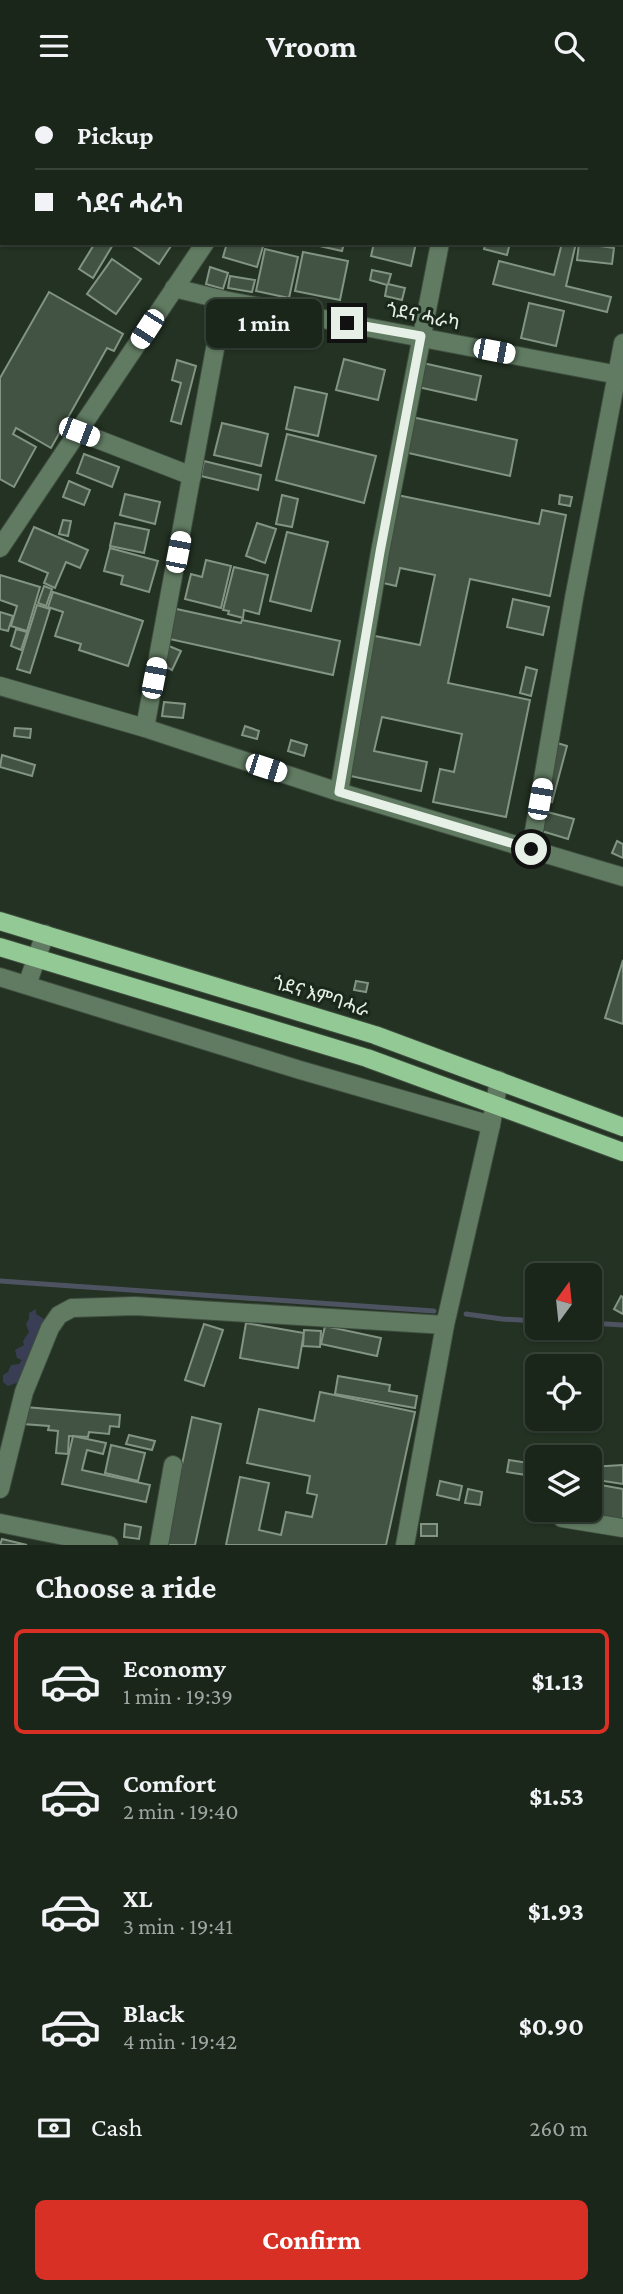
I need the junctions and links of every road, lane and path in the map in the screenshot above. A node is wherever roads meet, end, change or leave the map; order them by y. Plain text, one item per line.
1 (204, 245) edge
2 (440, 245) edge
3 (174, 288) junction
4 (224, 300) junction
5 (421, 336) junction
6 (623, 343) edge
7 (620, 376) edge
8 (79, 432) junction
9 (192, 476) junction
10 (0, 548) edge
11 (0, 686) edge
12 (145, 728) junction
13 (339, 792) junction
14 (531, 849) junction
15 (623, 877) edge
16 (0, 921) edge
17 (45, 934) junction
18 (0, 947) edge
19 (37, 958) junction
20 (0, 977) edge
21 (27, 985) junction
22 (499, 1080) junction
23 (495, 1105) junction
24 (491, 1125) junction
25 (623, 1127) edge
26 (623, 1153) edge
27 (445, 1325) junction
28 (173, 1465) dead end
29 (0, 1489) edge
30 (586, 1522) edge
31 (0, 1523) edge
32 (623, 1528) edge
33 (109, 1545) edge
34 (159, 1545) edge
35 (405, 1545) edge

1 - 3 street
2 - 5 street
3 - 4 street, ጎደና ሓራካ
3 - 8 street
4 - 5 street, ጎደና ሓራካ
4 - 9 street
5 - 7 street, ጎደና ሓራካ
5 - 13 street
6 - 7 street
7 - 14 street
8 - 9 street
8 - 10 street
9 - 12 street
11 - 12 street
12 - 13 street
13 - 14 street
14 - 15 street
16 - 17 main road, ጎደና እምባሓራ
17 - 19 street
17 - 22 main road, ጎደና እምባሓራ
18 - 19 main road
19 - 21 street
19 - 23 main road
20 - 21 street
21 - 24 street
22 - 23 street
22 - 25 main road, ጎደና እምባሓራ
23 - 24 street
23 - 26 main road
24 - 27 street
27 - 29 street
27 - 35 street
28 - 34 street
30 - 32 street
31 - 33 street

